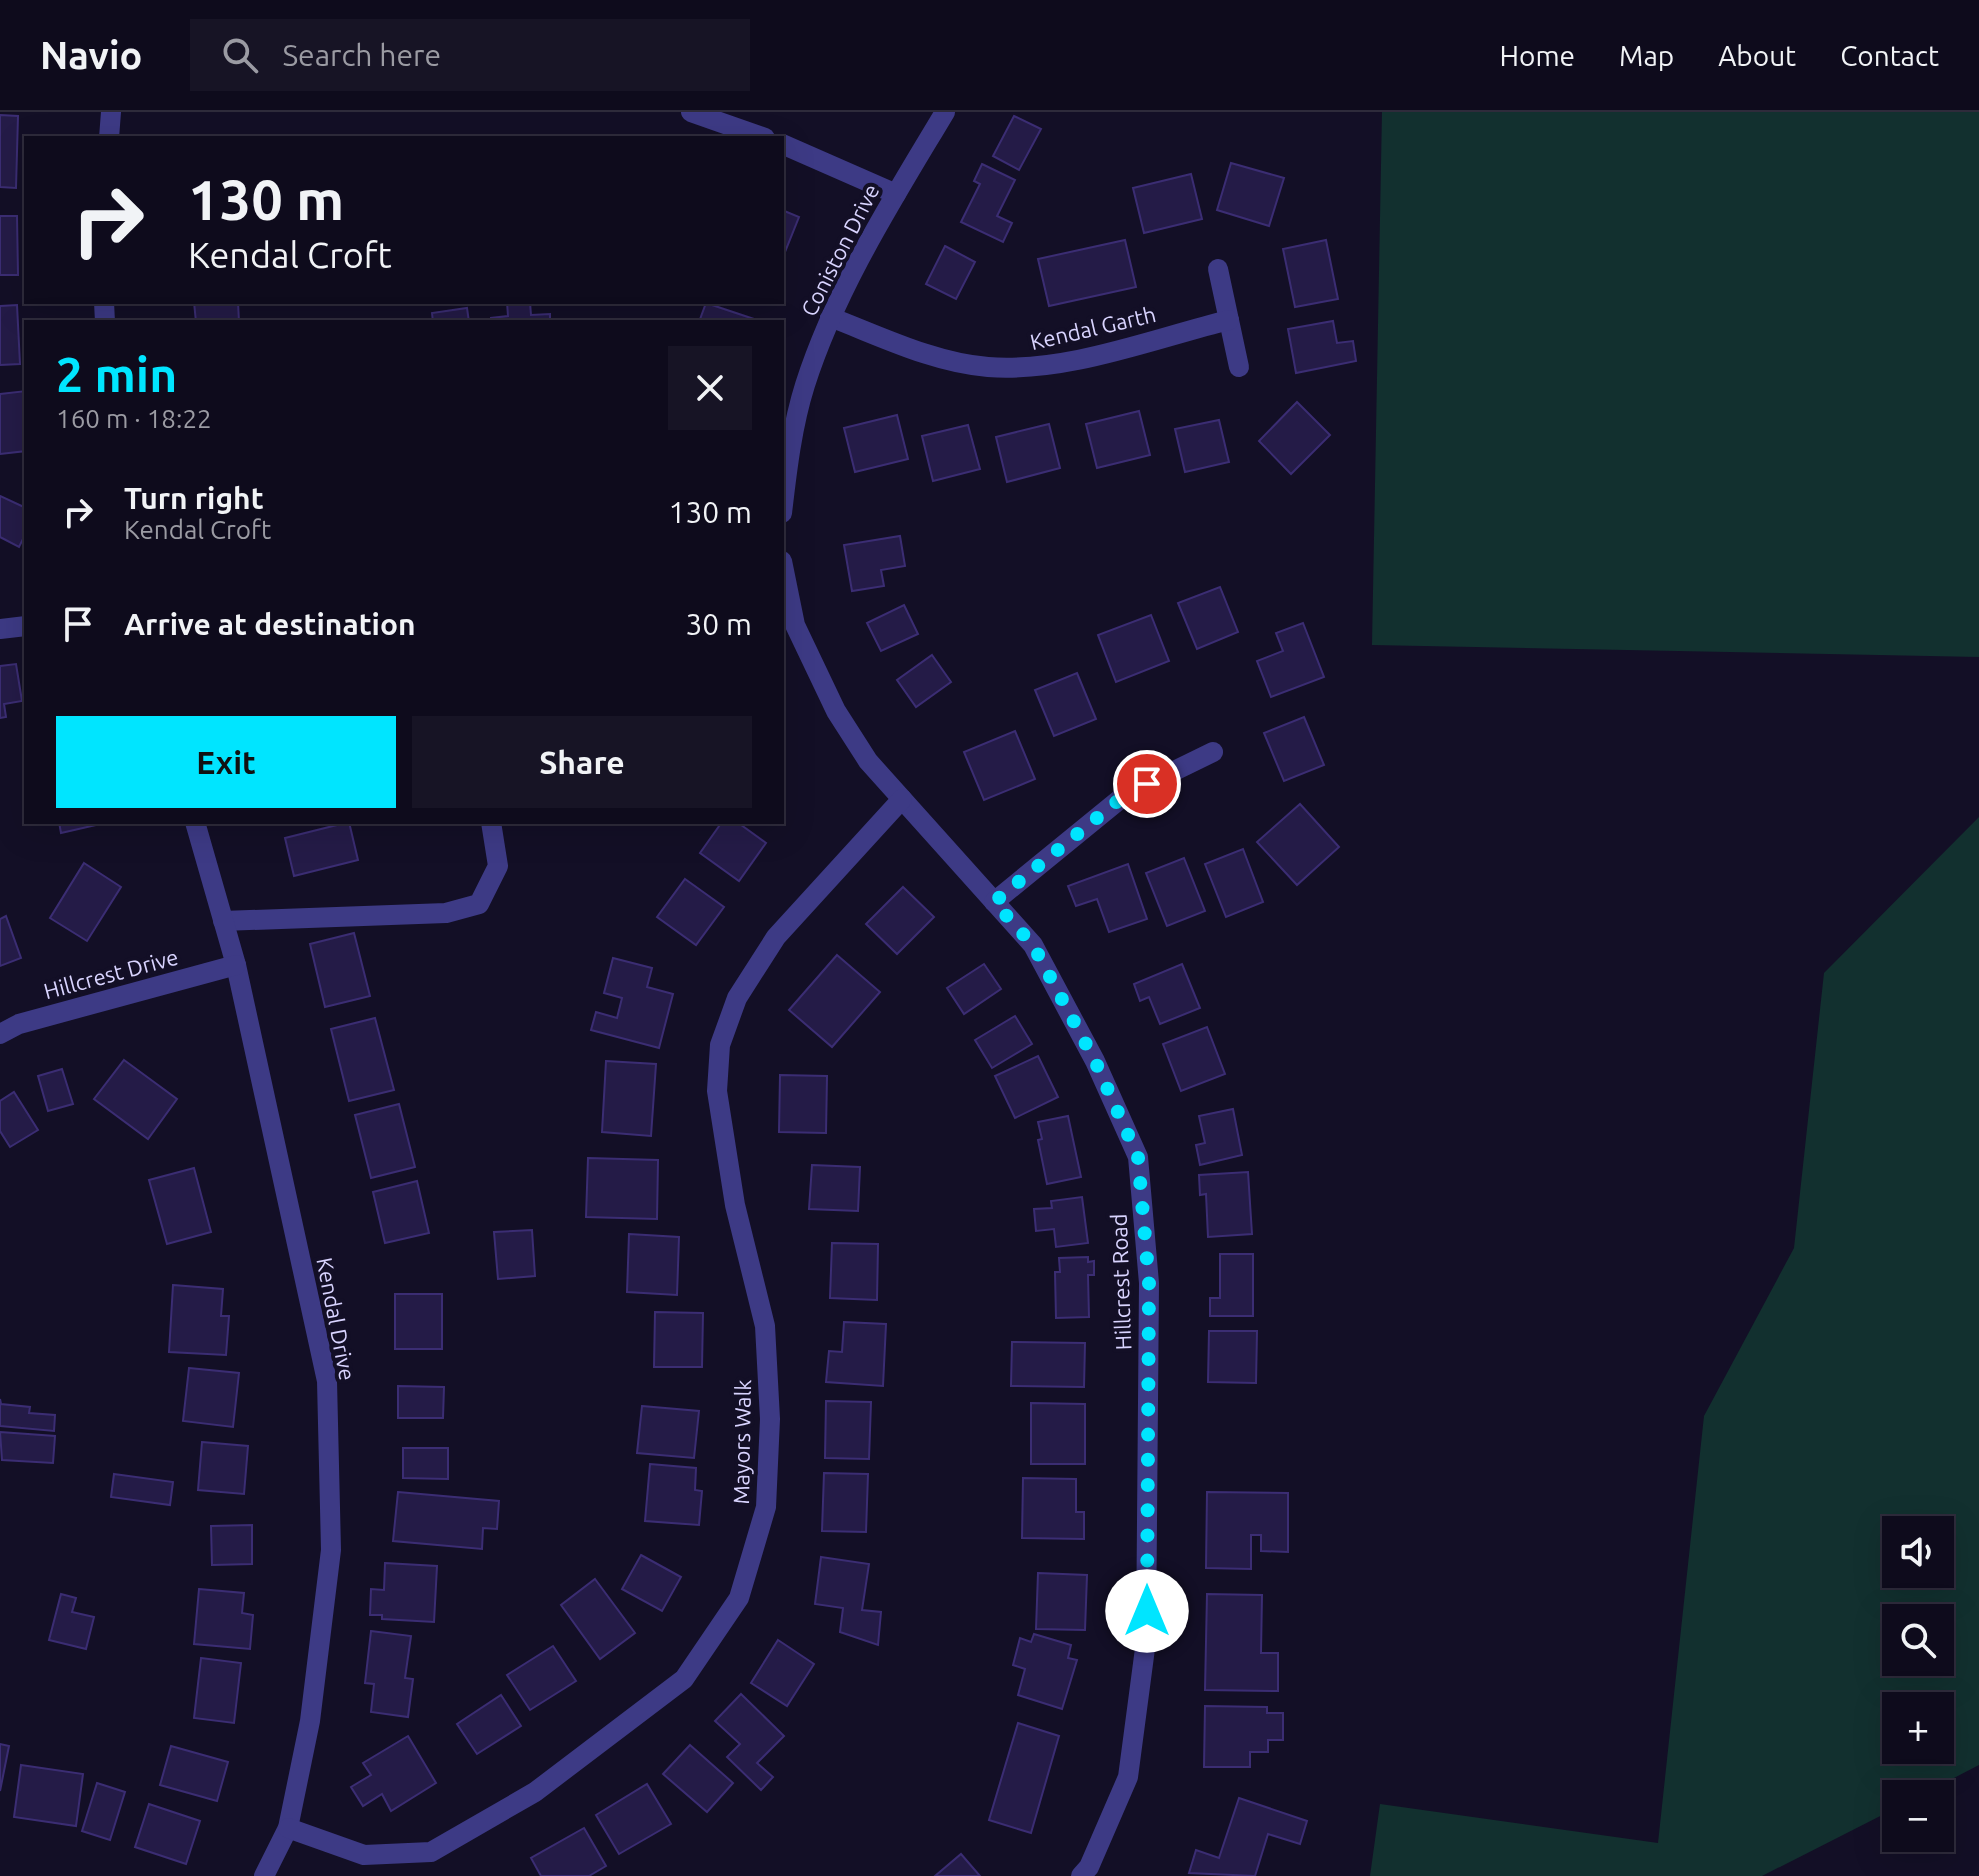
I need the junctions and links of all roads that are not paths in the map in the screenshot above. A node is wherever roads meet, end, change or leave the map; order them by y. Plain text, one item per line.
1 (111, 112) edge
2 (691, 112) edge
3 (945, 112) edge
4 (109, 136) edge
5 (759, 136) edge
6 (784, 145) edge
7 (896, 194) junction
8 (1218, 269) dead end
9 (830, 317) junction
10 (1229, 320) junction
11 (1239, 367) dead end
12 (784, 502) edge
13 (784, 571) edge
14 (24, 626) edge
15 (0, 629) edge
16 (1213, 752) dead end
17 (902, 799) junction
18 (196, 824) edge
19 (491, 824) edge
20 (994, 902) junction
21 (223, 921) junction
22 (236, 965) junction
23 (0, 1034) edge
24 (288, 1828) junction
25 (264, 1876) edge
26 (1081, 1876) edge

1 - 4 street
2 - 5 street
3 - 7 street, Coniston Drive
6 - 7 street
7 - 9 street, Coniston Drive
8 - 10 street
9 - 10 street, Kendal Garth
9 - 12 street, Coniston Drive
10 - 11 street
13 - 17 street, Hillcrest Road
14 - 15 street
16 - 20 street
17 - 20 street, Hillcrest Road
17 - 24 street, Mayors Walk
18 - 21 street, Kendal Drive
19 - 21 street
20 - 26 street, Hillcrest Road
21 - 22 street, Kendal Drive
22 - 23 street, Hillcrest Drive
22 - 24 street, Kendal Drive
24 - 25 street, Kendal Drive

